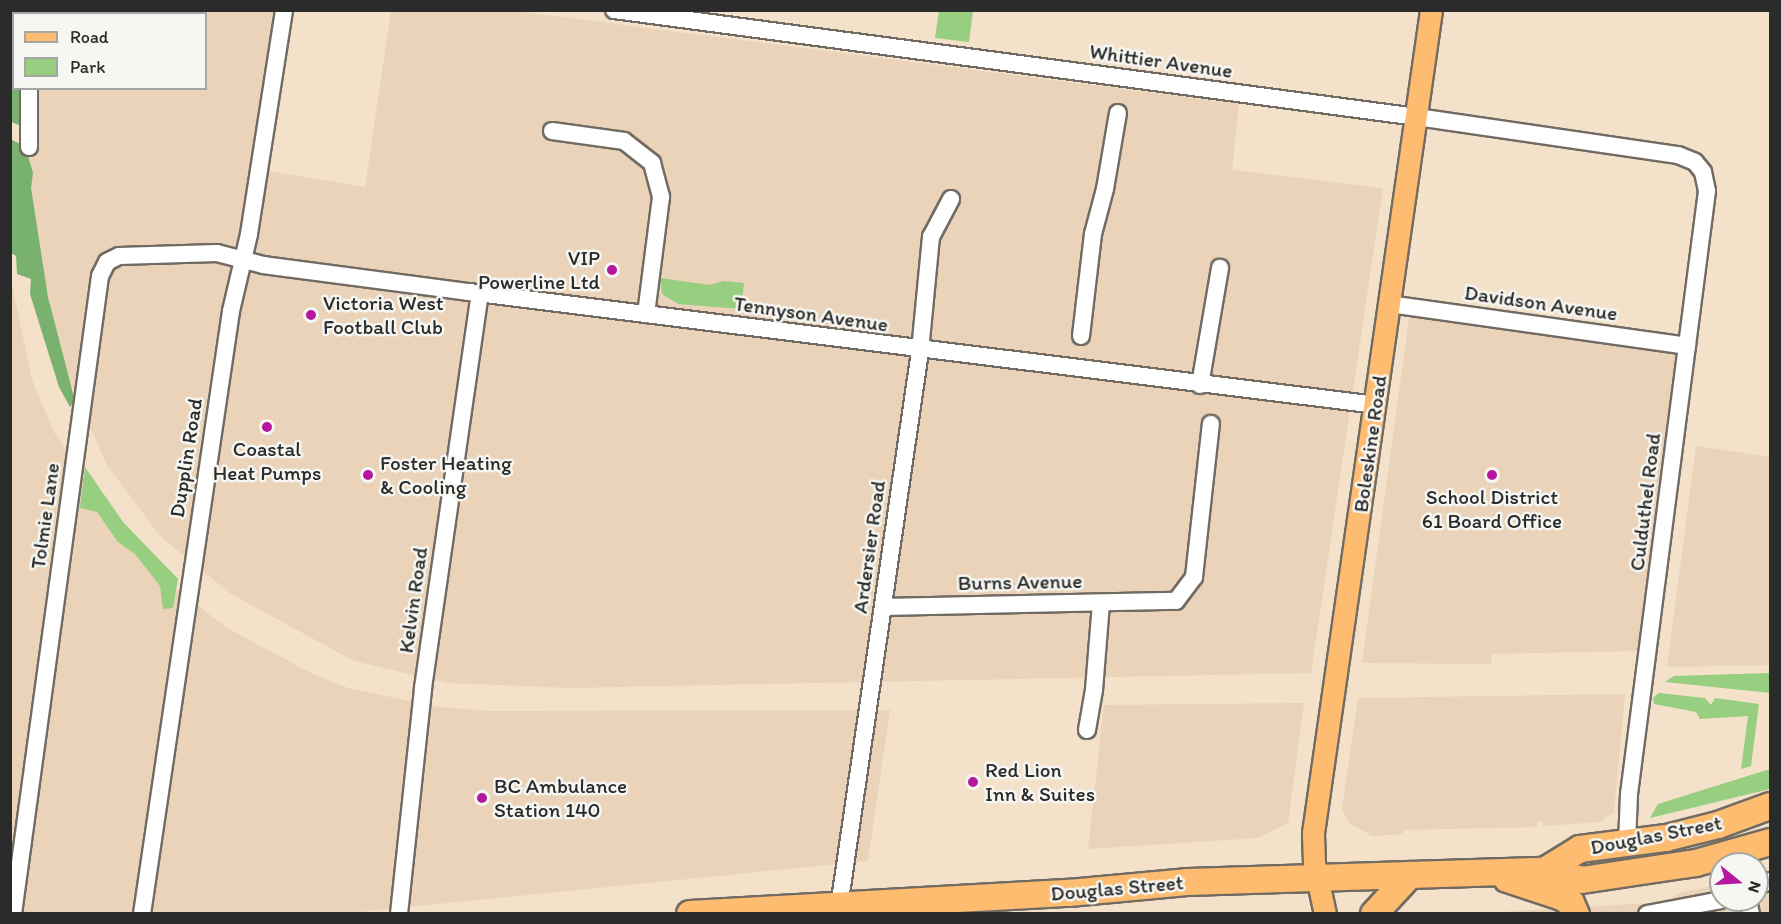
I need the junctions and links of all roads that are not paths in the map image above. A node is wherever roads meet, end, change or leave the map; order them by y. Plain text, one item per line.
1 (284, 10) edge
2 (614, 10) edge
3 (1431, 10) edge
4 (29, 90) edge
5 (1118, 113) dead end
6 (1417, 117) junction
7 (552, 131) dead end
8 (29, 147) dead end
9 (1700, 166) joint
10 (951, 199) dead end
11 (243, 260) junction
12 (1220, 268) dead end
13 (480, 294) junction
14 (1389, 304) junction
15 (646, 315) junction
16 (1081, 336) dead end
17 (1688, 346) junction
18 (920, 351) junction
19 (1200, 385) junction
20 (1376, 405) junction
21 (1211, 424) dead end
22 (1101, 603) junction
23 (883, 607) junction
24 (1087, 730) dead end
25 (1770, 806) edge
26 (1770, 842) edge
27 (1627, 844) junction
28 (1752, 852) edge
29 (1709, 863) edge
30 (1545, 871) junction
31 (1487, 873) junction
32 (1410, 875) junction
33 (1317, 877) junction
34 (1709, 902) edge
35 (839, 909) edge
36 (13, 914) edge
37 (142, 914) edge
38 (399, 914) edge
39 (690, 914) edge
40 (1325, 914) edge
41 (1374, 914) edge
42 (1576, 914) edge
43 (1647, 914) edge

1 - 11 street, Dupplin Road
2 - 6 street, Whittier Avenue
3 - 6 main road, Boleskine Road
4 - 8 street
5 - 16 street
6 - 9 street, Whittier Avenue
6 - 14 main road, Boleskine Road
7 - 15 street
9 - 17 street, Culduthel Road
10 - 18 street, Ardersier Road
11 - 13 street, Tennyson Avenue
11 - 36 street, Tolmie Lane
11 - 37 street, Dupplin Road
12 - 19 street
13 - 15 street, Tennyson Avenue
13 - 38 street, Kelvin Road
14 - 17 street, Davidson Avenue
14 - 20 main road, Boleskine Road
15 - 18 street, Tennyson Avenue
17 - 27 street, Culduthel Road
18 - 19 street, Tennyson Avenue
18 - 23 street, Ardersier Road
19 - 20 street, Tennyson Avenue
20 - 33 main road, Boleskine Road
21 - 22 street, Burns Avenue
22 - 23 street, Burns Avenue
22 - 24 street
23 - 35 street, Ardersier Road
25 - 27 highway, Douglas Street
26 - 28 highway, Douglas Street
27 - 30 highway, Douglas Street
29 - 30 highway, Douglas Street
30 - 31 highway, Douglas Street
31 - 32 highway, Douglas Street
31 - 42 highway
32 - 33 highway, Douglas Street
32 - 41 highway
33 - 35 highway, Douglas Street
33 - 40 main road, Boleskine Road
34 - 43 street
35 - 39 highway, Douglas Street

